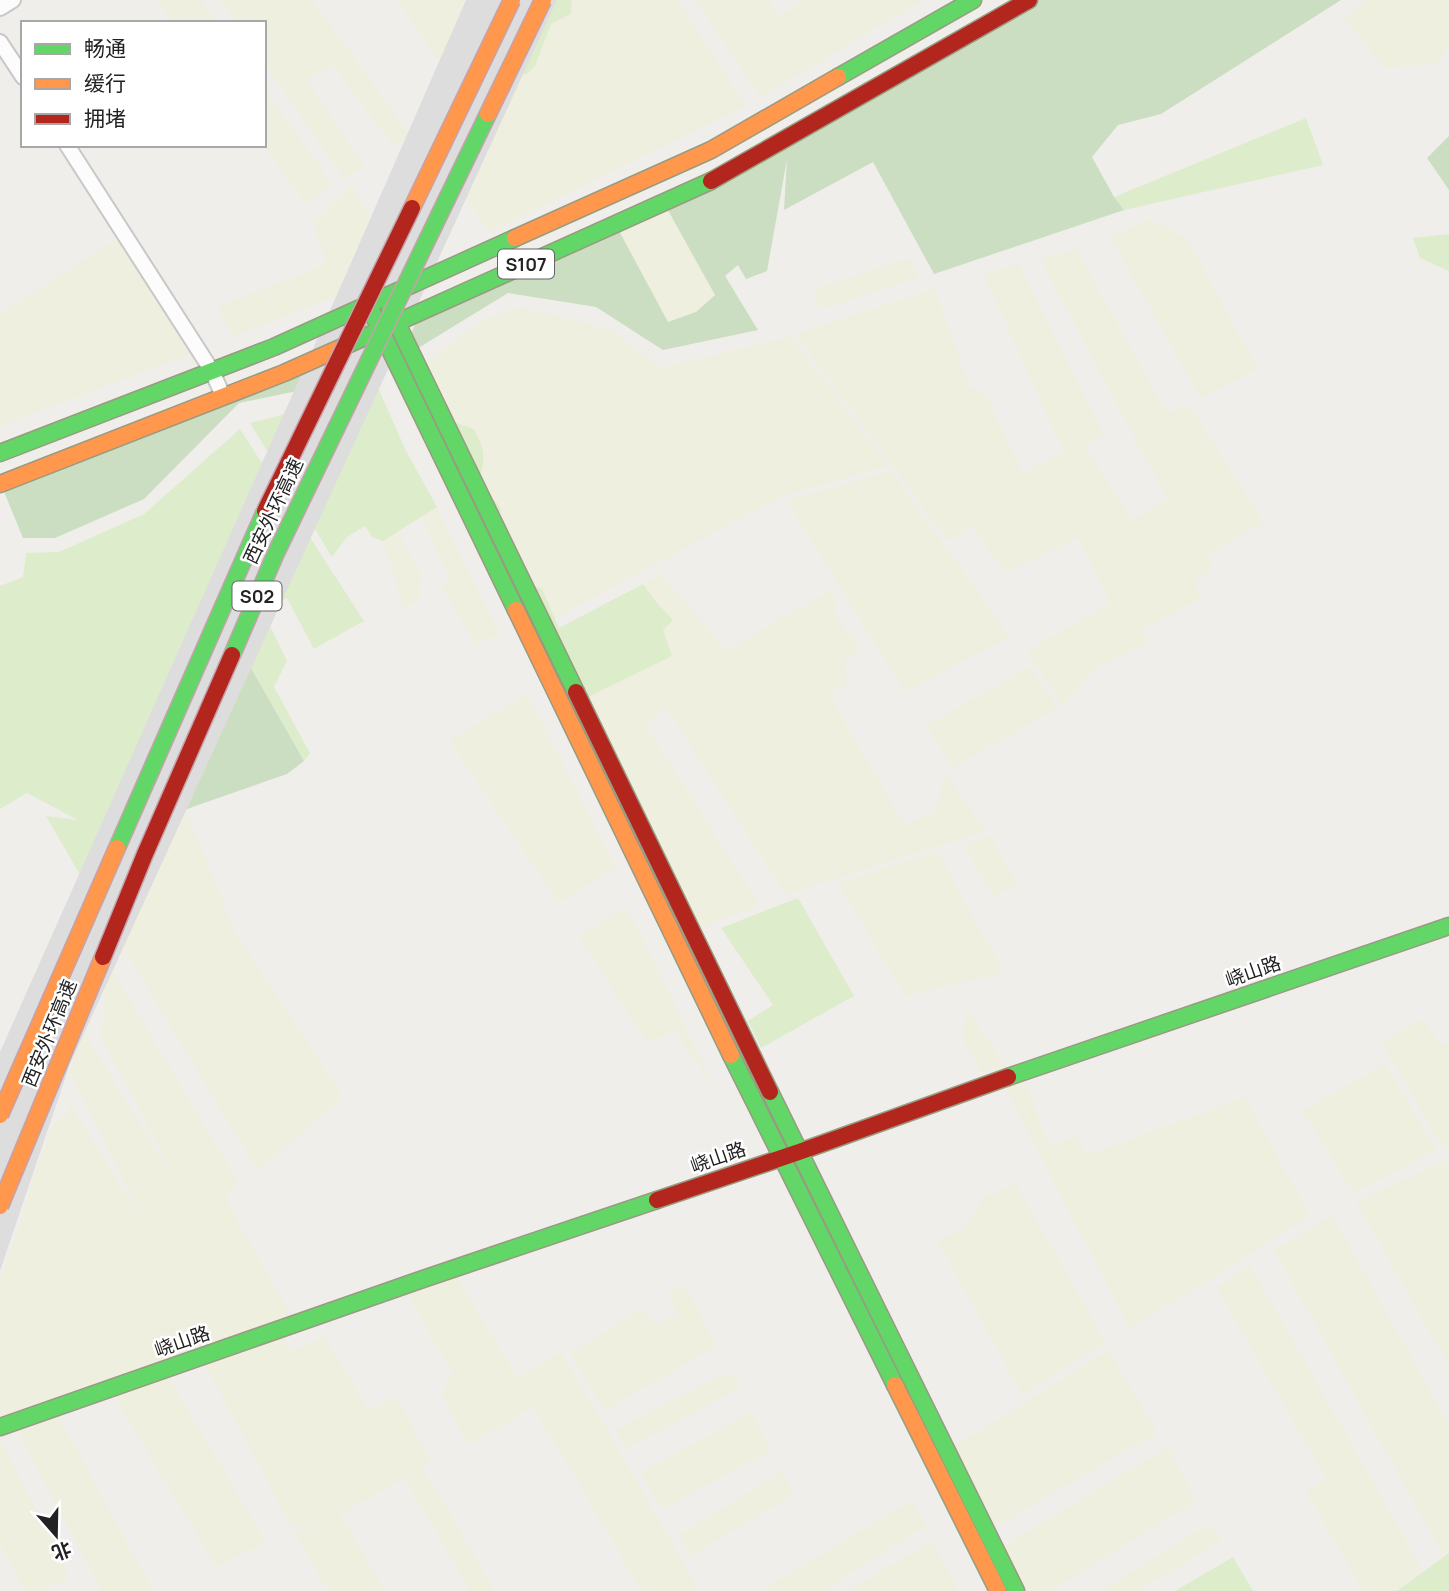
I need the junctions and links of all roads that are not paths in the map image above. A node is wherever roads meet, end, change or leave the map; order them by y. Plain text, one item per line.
1 (13, 0) edge
2 (513, 0) edge
3 (543, 0) edge
4 (973, 0) edge
5 (1030, 0) edge
6 (0, 8) edge
7 (0, 42) edge
8 (21, 74) edge
9 (67, 147) edge
10 (384, 297) junction
11 (368, 304) junction
12 (397, 322) junction
13 (380, 330) junction
14 (212, 371) junction
15 (223, 397) junction
16 (0, 453) edge
17 (0, 484) edge
18 (1449, 926) edge
19 (0, 1115) edge
20 (799, 1152) junction
21 (781, 1158) junction
22 (0, 1206) edge
23 (0, 1427) edge
24 (998, 1591) edge
25 (1016, 1591) edge

1 - 6 street
2 - 19 main road, 西安外环高速 / S02, bridge
3 - 22 main road, 西安外环高速 / S02, bridge
4 - 10 main road, S107
5 - 12 main road, S107
7 - 8 street
9 - 14 street
10 - 11 main road, S107
10 - 12 main road
11 - 13 main road
11 - 14 main road, S107
12 - 13 main road, S107
12 - 20 main road
13 - 15 main road, S107
13 - 21 main road
14 - 15 street
14 - 16 main road, S107
15 - 17 main road, S107
18 - 20 main road, 峣山路
20 - 21 main road, 峣山路
20 - 25 main road
21 - 23 main road, 峣山路
21 - 24 main road

